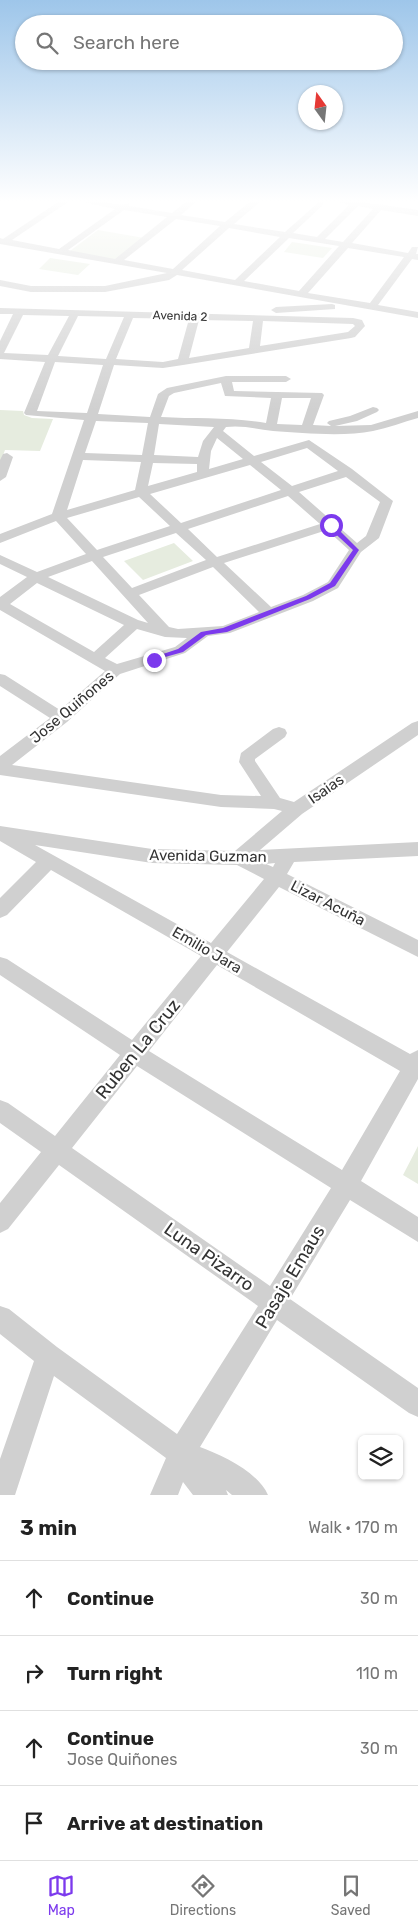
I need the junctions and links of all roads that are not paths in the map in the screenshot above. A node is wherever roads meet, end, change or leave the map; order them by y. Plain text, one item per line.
1 (162, 270) edge
2 (177, 270) edge
3 (251, 270) edge
4 (323, 270) edge
5 (403, 270) edge
6 (175, 272) junction
7 (0, 283) edge
8 (237, 283) junction
9 (301, 294) junction
10 (355, 304) junction
11 (372, 307) junction
12 (0, 311) edge
13 (20, 311) junction
14 (75, 313) junction
15 (130, 314) junction
16 (418, 315) edge
17 (195, 317) junction
18 (207, 317) junction
19 (258, 319) junction
20 (254, 350) junction
21 (0, 352) edge
22 (0, 356) edge
23 (51, 360) junction
24 (183, 362) junction
25 (109, 363) junction
26 (226, 379) junction
27 (286, 379) dead end
28 (277, 394) junction
29 (373, 410) dead end
30 (418, 414) edge
31 (91, 417) junction
32 (154, 422) junction
33 (219, 428) junction
34 (271, 428) junction
35 (306, 429) junction
36 (78, 456) junction
37 (8, 457) dead end
38 (147, 458) junction
39 (251, 459) junction
40 (203, 461) junction
41 (348, 472) junction
42 (203, 474) junction
43 (0, 477) edge
44 (289, 490) junction
45 (141, 492) junction
46 (58, 516) junction
47 (331, 525) junction
48 (179, 528) junction
49 (0, 539) edge
50 (356, 550) junction
51 (95, 556) junction
52 (0, 559) edge
53 (214, 562) junction
54 (36, 578) junction
55 (130, 594) junction
56 (0, 604) edge
57 (269, 613) junction
58 (134, 624) junction
59 (165, 632) junction
60 (204, 633) junction
61 (95, 659) junction
62 (115, 670) junction
63 (0, 679) edge
64 (62, 718) junction
65 (418, 727) edge
66 (279, 733) dead end
67 (0, 767) edge
68 (274, 803) junction
69 (296, 810) junction
70 (0, 833) edge
71 (418, 849) edge
72 (289, 856) junction
73 (239, 858) junction
74 (49, 861) junction
75 (276, 877) junction
76 (0, 910) edge
77 (418, 948) edge
78 (213, 954) junction
79 (0, 965) edge
80 (134, 1053) junction
81 (416, 1063) edge
82 (0, 1110) edge
83 (57, 1150) junction
84 (346, 1185) junction
85 (0, 1221) edge
86 (418, 1230) edge
87 (274, 1303) junction
88 (0, 1318) edge
89 (48, 1356) junction
90 (418, 1404) edge
91 (181, 1453) junction
92 (1, 1495) edge
93 (164, 1495) edge
94 (214, 1495) edge
95 (254, 1495) edge

1 - 6 street
2 - 6 street
3 - 8 street
4 - 9 street
5 - 11 street
6 - 7 street
6 - 8 street
8 - 9 street
9 - 10 street
10 - 11 street
10 - 18 street
11 - 16 street
12 - 13 street, Avenida 2
13 - 14 street, Avenida 2
13 - 21 street
14 - 15 street, Avenida 2
14 - 23 street
15 - 17 street, Avenida 2
15 - 25 street
17 - 18 street, Avenida 2
17 - 24 street
18 - 19 street, Avenida 2
19 - 20 street
19 - 20 street, Avenida 2
20 - 24 street
22 - 23 street
23 - 25 street
23 - 31 street
24 - 25 street
25 - 31 street
26 - 27 street
26 - 28 street
26 - 32 street
28 - 34 street
28 - 35 street
29 - 35 street
30 - 35 street
31 - 32 street
31 - 36 street
32 - 33 street
32 - 38 street
33 - 34 street
33 - 39 street
33 - 40 street
34 - 35 street
36 - 38 street
36 - 46 street
37 - 43 street
38 - 40 street
38 - 45 street
39 - 41 street
39 - 42 street
39 - 44 street
40 - 42 street
41 - 44 street
41 - 50 street
42 - 45 street
44 - 47 street
44 - 48 street
45 - 46 street
45 - 48 street
46 - 49 street
46 - 51 street
47 - 50 street
47 - 53 street
48 - 51 street
48 - 53 street
50 - 57 street
51 - 54 street
51 - 55 street
52 - 54 street
53 - 55 street
53 - 57 street
54 - 56 street
54 - 58 street
55 - 59 street
56 - 61 street
57 - 60 street
58 - 59 street
58 - 61 street
59 - 60 street
60 - 62 street, Jose Quiñones
61 - 62 street
62 - 64 street, Jose Quiñones
63 - 64 street
64 - 67 street, Jose Quiñones
65 - 69 street, Isaias
66 - 68 street
67 - 68 street
68 - 69 street
69 - 73 street, Isaias
70 - 73 street, Avenida Guzman
70 - 74 street, Emilio Jara
71 - 72 street, Avenida Guzman
72 - 73 street, Avenida Guzman
72 - 75 street, Ruben La Cruz
73 - 75 street, Lizar Acuña
74 - 76 street
74 - 78 street, Emilio Jara
75 - 77 street, Lizar Acuña
75 - 78 street, Ruben La Cruz
78 - 80 street, Ruben La Cruz
78 - 81 street, Emilio Jara
79 - 80 street
80 - 83 street, Ruben La Cruz
80 - 84 street
81 - 84 street, Pasaje Emaus
82 - 83 street, Luna Pizarro
83 - 85 street, Ruben La Cruz
83 - 87 street, Luna Pizarro
84 - 86 street
84 - 87 street, Pasaje Emaus
87 - 90 street, Luna Pizarro
87 - 91 street, Pasaje Emaus
88 - 89 street
89 - 91 street
89 - 92 street
91 - 93 street, Pasaje Emaus
91 - 94 street
91 - 95 street

